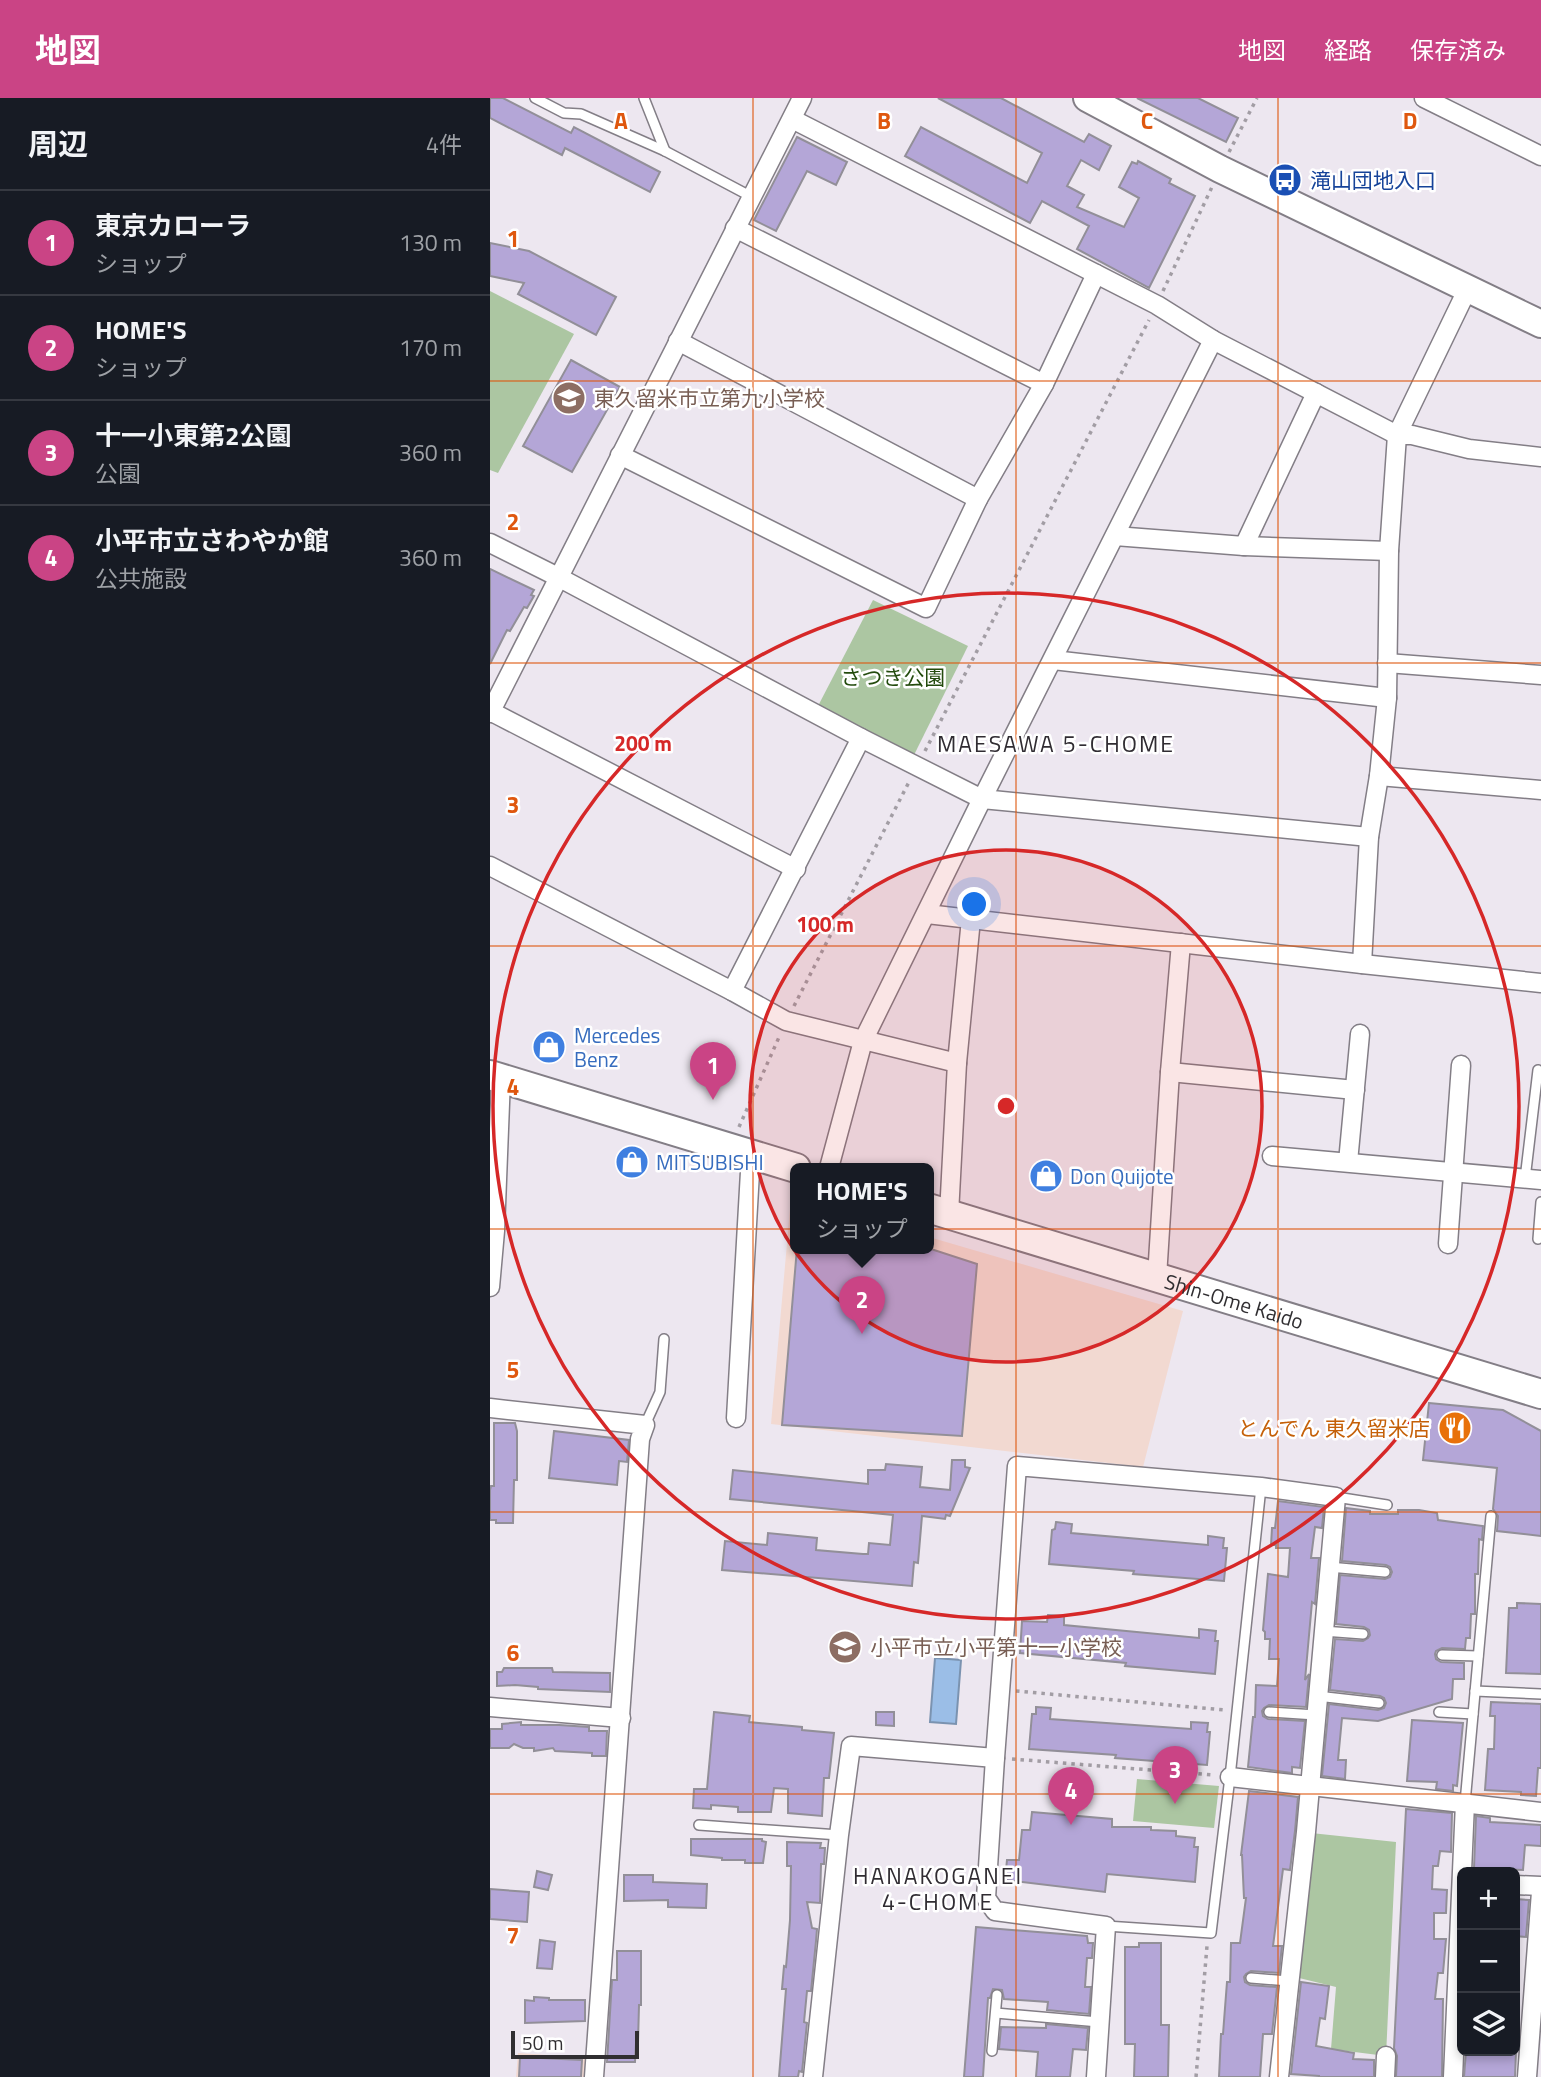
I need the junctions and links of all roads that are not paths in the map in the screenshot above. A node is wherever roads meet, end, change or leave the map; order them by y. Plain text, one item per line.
1 (535, 98) edge
2 (644, 98) edge
3 (802, 98) edge
4 (1087, 98) edge
5 (1424, 98) edge
6 (793, 119) junction
7 (664, 151) junction
8 (1541, 156) edge
9 (752, 197) junction
10 (736, 228) junction
11 (1096, 274) junction
12 (1468, 288) junction
13 (1541, 324) edge
14 (1213, 340) junction
15 (678, 341) junction
16 (1044, 384) junction
17 (1316, 393) junction
18 (1397, 435) junction
19 (620, 455) junction
20 (1541, 457) edge
21 (978, 499) junction
22 (1115, 536) junction
23 (490, 543) edge
24 (1244, 546) junction
25 (1389, 551) junction
26 (558, 577) junction
27 (1053, 660) junction
28 (1387, 663) junction
29 (1541, 675) edge
30 (1387, 698) junction
31 (490, 712) edge
32 (861, 738) junction
33 (1379, 776) junction
34 (1541, 790) edge
35 (982, 799) junction
36 (1369, 837) junction
37 (490, 866) edge
38 (796, 869) junction
39 (926, 914) junction
40 (971, 919) junction
41 (1181, 943) junction
42 (1362, 964) junction
43 (1541, 983) edge
44 (732, 991) junction
45 (1360, 1034) dead end
46 (863, 1041) junction
47 (957, 1063) junction
48 (1461, 1065) dead end
49 (1538, 1070) dead end
50 (1170, 1072) junction
51 (495, 1077) edge
52 (1355, 1090) junction
53 (751, 1154) junction
54 (1272, 1156) dead end
55 (1348, 1162) junction
56 (830, 1163) edge
57 (790, 1166) edge
58 (1453, 1172) junction
59 (1533, 1179) edge
60 (1541, 1202) edge
61 (939, 1211) edge
62 (492, 1231) edge
63 (1538, 1239) dead end
64 (1448, 1244) dead end
65 (1157, 1277) junction
66 (490, 1287) edge
67 (664, 1339) dead end
68 (1541, 1394) edge
69 (490, 1408) edge
70 (736, 1418) dead end
71 (645, 1425) junction
72 (1261, 1487) junction
73 (1336, 1497) junction
74 (1387, 1505) dead end
75 (1491, 1517) dead end
76 (1329, 1567) junction
77 (1385, 1573) dead end
78 (1324, 1631) junction
79 (1363, 1634) dead end
80 (1442, 1655) dead end
81 (1478, 1656) junction
82 (1475, 1691) junction
83 (1541, 1694) edge
84 (1317, 1696) junction
85 (1379, 1703) dead end
86 (490, 1707) edge
87 (1269, 1712) dead end
88 (1439, 1712) dead end
89 (1473, 1714) junction
90 (1316, 1715) junction
91 (621, 1718) junction
92 (995, 1758) junction
93 (1230, 1777) junction
94 (1309, 1786) junction
95 (1465, 1803) junction
96 (1541, 1812) edge
97 (699, 1825) dead end
98 (839, 1835) junction
99 (1463, 1867) edge
100 (1520, 1885) edge
101 (1541, 1886) edge
102 (1541, 1892) edge
103 (1105, 1926) junction
104 (1460, 1930) edge
105 (1251, 1978) dead end
106 (1289, 1981) junction
107 (997, 1995) dead end
108 (996, 2013) junction
109 (1099, 2022) junction
110 (992, 2051) dead end
111 (1386, 2056) dead end
112 (594, 2077) edge
113 (813, 2077) edge
114 (1096, 2077) edge
115 (1279, 2077) edge
116 (1385, 2077) edge
117 (1453, 2077) edge
118 (1527, 2077) edge

1 - 7 lane
2 - 7 lane
3 - 6 street
4 - 12 street
5 - 8 street
6 - 9 street
6 - 11 street
7 - 9 lane
9 - 10 street
10 - 15 street
10 - 16 street
11 - 14 street
11 - 16 street
12 - 13 street
12 - 18 street
14 - 17 street
14 - 22 street
15 - 19 street
15 - 21 street
16 - 21 street
17 - 18 street
17 - 24 street
18 - 20 street
18 - 25 street
19 - 21 street
19 - 26 street
22 - 24 street
22 - 27 street
23 - 26 street
24 - 25 street
25 - 28 street
26 - 31 street
26 - 32 street
27 - 30 street
27 - 35 street
28 - 29 street
28 - 30 street
30 - 33 street
31 - 38 street
32 - 35 street
32 - 38 street
33 - 34 street
33 - 36 street
35 - 36 street
35 - 39 street
36 - 42 street
37 - 44 street
38 - 44 street
39 - 40 street
39 - 46 street
40 - 41 street
40 - 47 street
41 - 42 street
41 - 50 street
42 - 43 street
44 - 46 street
45 - 52 street
46 - 47 street
46 - 56 street
47 - 61 street
48 - 58 street
49 - 59 lane
50 - 52 street
50 - 65 street
51 - 53 main road
51 - 62 street
52 - 55 street
53 - 57 main road
53 - 70 street
54 - 55 street
55 - 58 street
58 - 59 street
58 - 64 street
60 - 63 lane
61 - 65 main road, Shin-Ome Kaido
62 - 66 street
65 - 68 main road, Shin-Ome Kaido
67 - 71 lane
69 - 71 street
71 - 91 street
72 - 73 street
72 - 92 street
72 - 93 lane
73 - 74 lane
73 - 76 street
75 - 81 lane
76 - 77 lane
76 - 78 street
78 - 79 lane
78 - 84 street
80 - 81 lane
81 - 82 lane
82 - 83 lane
82 - 89 lane
84 - 85 lane
84 - 90 street
86 - 91 street
87 - 90 lane
88 - 89 lane
89 - 95 lane
90 - 94 street
91 - 112 street
92 - 98 street
92 - 103 street
93 - 94 street
93 - 103 lane
94 - 95 street
94 - 106 street
95 - 96 street
95 - 99 street
97 - 98 lane
98 - 113 street
100 - 101 street
102 - 118 street
103 - 109 street
104 - 117 street
105 - 106 lane
106 - 115 street
107 - 108 lane
108 - 109 lane
108 - 110 lane
109 - 114 street
111 - 116 street

